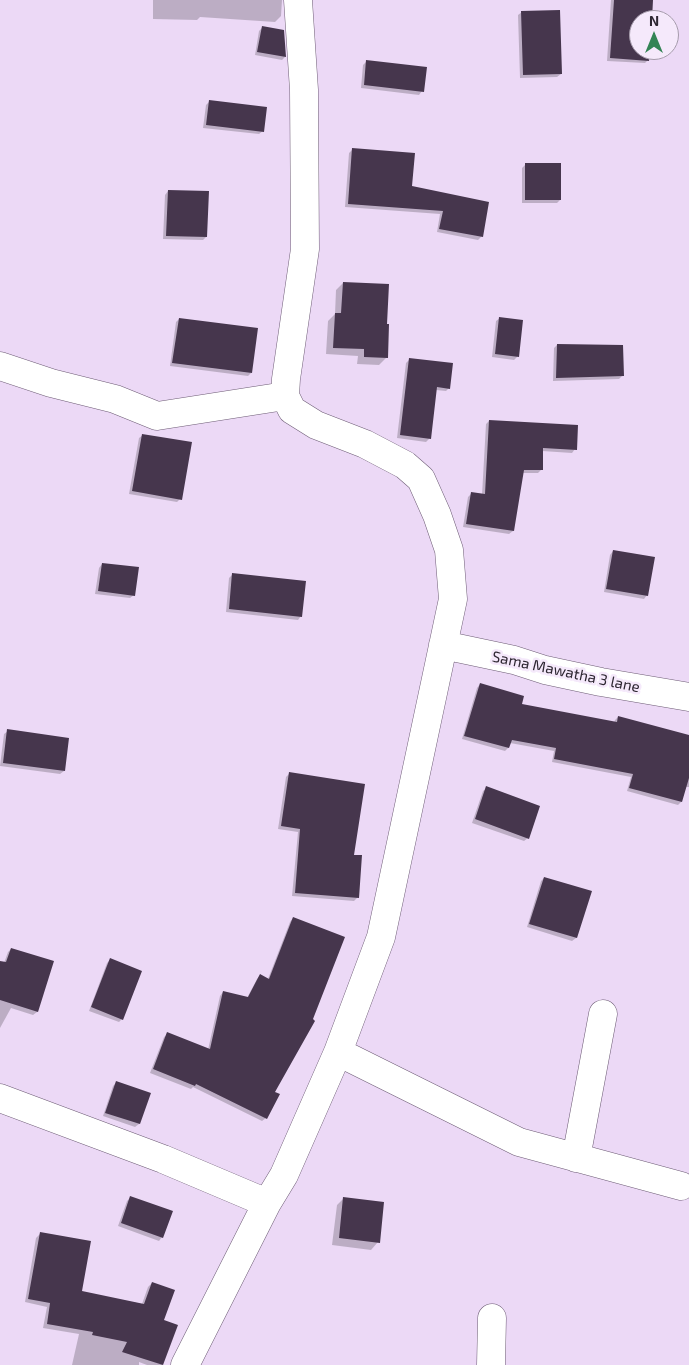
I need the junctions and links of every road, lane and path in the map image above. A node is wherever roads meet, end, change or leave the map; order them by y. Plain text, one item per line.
1 (298, 0) edge
2 (0, 366) edge
3 (285, 396) junction
4 (444, 645) junction
5 (689, 697) edge
6 (603, 1014) dead end
7 (338, 1052) junction
8 (0, 1098) edge
9 (576, 1158) junction
10 (681, 1186) dead end
11 (267, 1203) junction
12 (492, 1318) dead end
13 (185, 1365) edge
14 (492, 1365) edge

1 - 3 street
2 - 3 street
3 - 4 street
4 - 5 street, Sama Mawatha 3 lane
4 - 7 street
6 - 9 street
7 - 9 street
7 - 11 street
8 - 11 street
9 - 10 street
11 - 13 street
12 - 14 street

